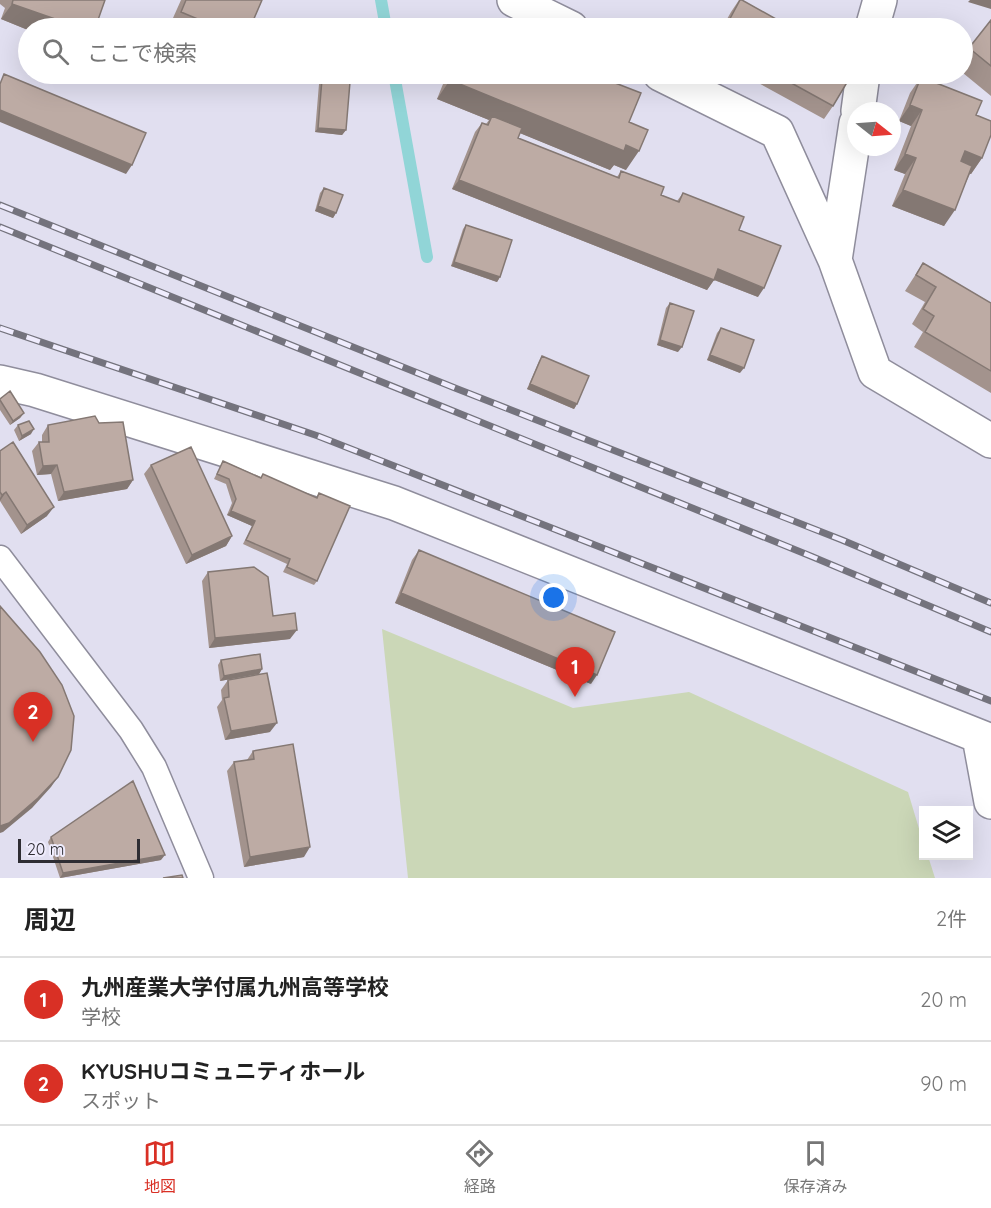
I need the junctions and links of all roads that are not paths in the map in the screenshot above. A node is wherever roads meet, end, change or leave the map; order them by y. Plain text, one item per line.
1 (514, 0) edge
2 (880, 0) edge
3 (551, 18) edge
4 (875, 18) edge
5 (680, 84) edge
6 (862, 84) edge
7 (859, 102) edge
8 (851, 156) edge
9 (836, 260) junction
10 (0, 382) edge
11 (991, 441) edge
12 (0, 558) edge
13 (985, 739) edge
14 (991, 802) edge
15 (201, 878) edge

1 - 3 street
2 - 4 street
5 - 9 street
6 - 7 street
8 - 9 street
9 - 11 street
10 - 13 street
12 - 15 lane
13 - 14 street

